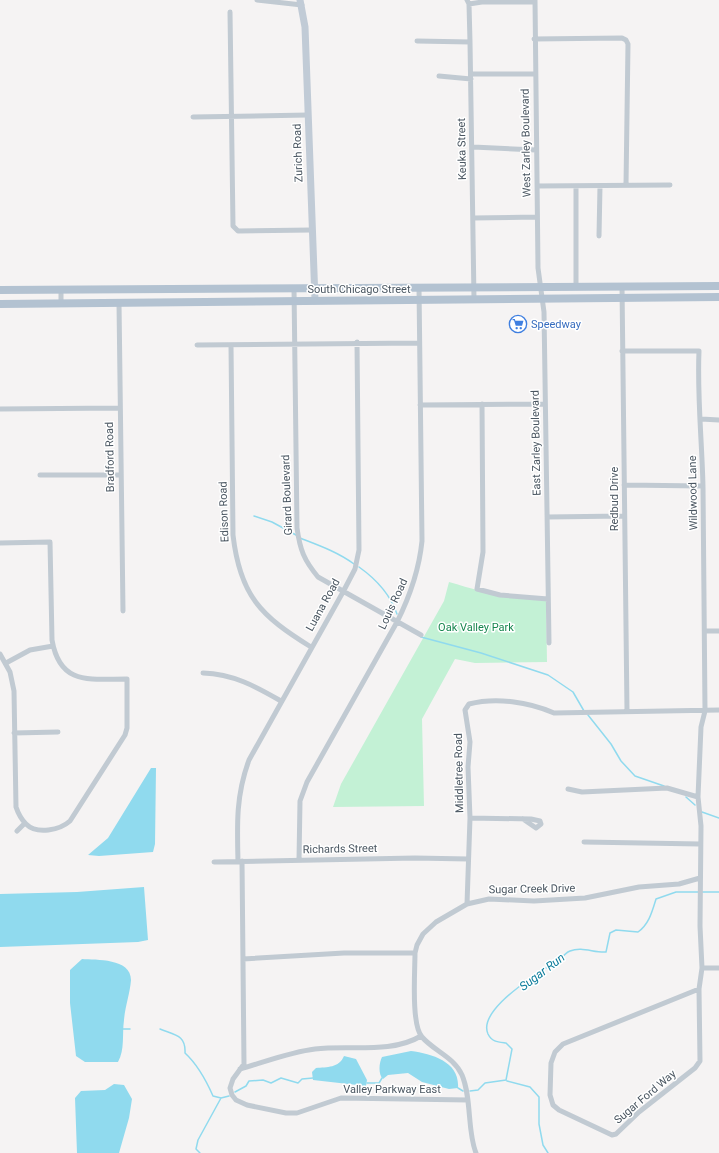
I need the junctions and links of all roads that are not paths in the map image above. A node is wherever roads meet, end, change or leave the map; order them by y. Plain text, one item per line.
1 (257, 0) edge
2 (535, 1) edge
3 (301, 2) edge
4 (468, 2) edge
5 (230, 12) dead end
6 (534, 39) junction
7 (417, 41) dead end
8 (470, 42) junction
9 (535, 74) junction
10 (439, 76) dead end
11 (471, 76) junction
12 (308, 115) junction
13 (194, 116) dead end
14 (232, 116) junction
15 (472, 147) junction
16 (536, 150) junction
17 (626, 185) junction
18 (670, 185) dead end
19 (537, 186) junction
20 (576, 186) junction
21 (600, 186) junction
22 (538, 217) junction
23 (473, 218) junction
24 (312, 230) junction
25 (599, 236) dead end
26 (541, 286) junction
27 (576, 286) junction
28 (622, 286) junction
29 (719, 286) edge
30 (419, 287) junction
31 (474, 287) junction
32 (294, 288) junction
33 (314, 288) junction
34 (61, 289) junction
35 (0, 290) edge
36 (719, 297) edge
37 (542, 298) junction
38 (622, 298) junction
39 (418, 299) junction
40 (474, 299) junction
41 (294, 300) junction
42 (315, 300) junction
43 (119, 303) junction
44 (0, 304) edge
45 (61, 304) junction
46 (357, 342) junction
47 (294, 343) junction
48 (419, 343) junction
49 (197, 345) dead end
50 (230, 345) junction
51 (622, 351) junction
52 (482, 404) junction
53 (545, 404) junction
54 (420, 405) junction
55 (119, 408) junction
56 (0, 409) edge
57 (701, 419) junction
58 (719, 420) edge
59 (40, 475) dead end
60 (121, 475) junction
61 (624, 485) junction
62 (703, 486) junction
63 (624, 516) junction
64 (546, 517) junction
65 (0, 543) edge
66 (343, 592) junction
67 (548, 599) junction
68 (123, 611) dead end
69 (397, 622) junction
70 (705, 631) junction
71 (719, 631) edge
72 (421, 635) dead end
73 (549, 643) dead end
74 (53, 646) junction
75 (311, 647) junction
76 (0, 654) edge
77 (6, 663) junction
78 (203, 673) dead end
79 (281, 701) junction
80 (705, 710) junction
81 (719, 710) edge
82 (627, 711) junction
83 (58, 732) dead end
84 (14, 733) junction
85 (568, 789) dead end
86 (698, 797) junction
87 (470, 818) junction
88 (523, 819) dead end
89 (25, 823) junction
90 (17, 831) dead end
91 (584, 842) dead end
92 (700, 844) junction
93 (468, 859) junction
94 (299, 860) junction
95 (240, 861) junction
96 (214, 862) dead end
97 (700, 881) junction
98 (467, 904) junction
99 (415, 953) junction
100 (243, 959) junction
101 (702, 968) junction
102 (719, 968) edge
103 (699, 989) junction
104 (421, 1036) junction
105 (240, 1069) junction
106 (468, 1100) junction
107 (476, 1153) edge

1 - 3 street, Zurich Road
2 - 4 street
2 - 6 street, West Zarley Boulevard
3 - 12 street, Zurich Road
4 - 8 street, Keuka Street
5 - 14 street
6 - 9 street, West Zarley Boulevard
6 - 17 street
7 - 8 street
8 - 11 street, Keuka Street
9 - 11 street
9 - 16 street, West Zarley Boulevard
10 - 11 street
11 - 15 street, Keuka Street
12 - 14 street
12 - 24 street, Zurich Road
13 - 14 street
14 - 24 street
15 - 16 street
15 - 23 street, Keuka Street
16 - 19 street, West Zarley Boulevard
17 - 18 street
17 - 21 street
19 - 20 street
19 - 22 street, West Zarley Boulevard
20 - 21 street
20 - 27 street
21 - 25 street
22 - 23 street
22 - 26 street, West Zarley Boulevard
23 - 31 street, Keuka Street
24 - 33 street, Zurich Road
26 - 27 main road, South Chicago Street
26 - 31 main road, South Chicago Street
26 - 37 street, East Zarley Boulevard
27 - 28 main road, South Chicago Street
28 - 29 main road, South Chicago Street
28 - 38 street, Redbud Drive
30 - 31 main road, South Chicago Street
30 - 33 main road, South Chicago Street
30 - 39 street, Louis Road
31 - 40 street, Keuka Street
32 - 33 main road, South Chicago Street
32 - 34 main road, South Chicago Street
32 - 41 street, Girard Boulevard
33 - 42 street, Zurich Road
34 - 35 main road, South Chicago Street
34 - 45 street
36 - 38 main road, South Chicago Street
37 - 38 main road, South Chicago Street
37 - 40 main road, South Chicago Street
37 - 53 street, East Zarley Boulevard
38 - 51 street, Redbud Drive
39 - 40 main road, South Chicago Street
39 - 42 main road, South Chicago Street
39 - 48 street, Louis Road
41 - 42 main road, South Chicago Street
41 - 43 main road, South Chicago Street
41 - 47 street, Girard Boulevard
43 - 45 main road, South Chicago Street
43 - 55 street, Bradford Road
44 - 45 main road, South Chicago Street
46 - 47 street
46 - 48 street
46 - 66 street, Luana Road
47 - 50 street
47 - 66 street, Girard Boulevard
48 - 54 street, Louis Road
49 - 50 street
50 - 75 street, Edison Road
51 - 57 street, Wildwood Lane
51 - 61 street, Redbud Drive
52 - 53 street
52 - 54 street
52 - 67 street
53 - 64 street, East Zarley Boulevard
54 - 69 street, Louis Road
55 - 56 street
55 - 60 street, Bradford Road
57 - 58 street
57 - 62 street, Wildwood Lane
59 - 60 street
60 - 68 street, Bradford Road
61 - 62 street
61 - 63 street, Redbud Drive
62 - 70 street, Wildwood Lane
63 - 64 street
63 - 82 street, Redbud Drive
64 - 67 street, East Zarley Boulevard
65 - 74 street
66 - 69 street, Girard Boulevard
66 - 75 street, Luana Road
67 - 73 street, East Zarley Boulevard
69 - 72 street, Girard Boulevard
69 - 94 street, Louis Road
70 - 71 street
70 - 80 street, Wildwood Lane
74 - 77 street
74 - 89 street
75 - 79 street, Luana Road
76 - 77 street
77 - 84 street
78 - 79 street
79 - 95 street, Luana Road
80 - 81 street, Middletree Road
80 - 82 street, Middletree Road
80 - 86 street, Wildwood Lane
82 - 87 street, Middletree Road
83 - 84 street
84 - 89 street
85 - 86 street
86 - 92 street, Wildwood Lane
87 - 88 street
87 - 93 street, Middletree Road
89 - 90 street
91 - 92 street
92 - 97 street, Sugar Ford Way
93 - 94 street, Richards Street
93 - 98 street, Middletree Road
94 - 95 street, Richards Street
95 - 96 street, Richards Street
95 - 100 street, Luana Road
97 - 98 street, Sugar Creek Drive
97 - 101 street, Sugar Ford Way
98 - 99 street, Sugar Creek Drive
99 - 100 street
99 - 104 street, Sugar Creek Drive
100 - 105 street, Luana Road
101 - 102 street
101 - 103 street, Sugar Ford Way
103 - 103 street, Sugar Ford Way
104 - 105 street
104 - 106 street
105 - 106 street, Valley Parkway East
106 - 107 street

